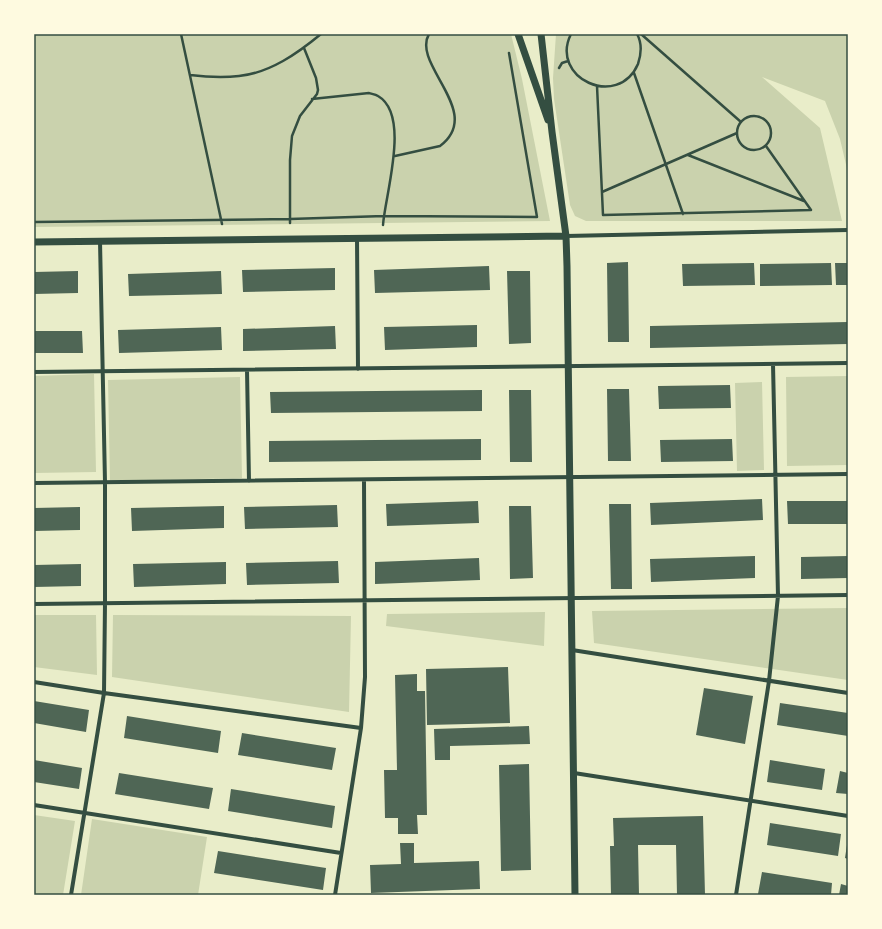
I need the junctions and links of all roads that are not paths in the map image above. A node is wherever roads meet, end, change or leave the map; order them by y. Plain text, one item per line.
1 (518, 34) edge
2 (541, 34) edge
3 (552, 132) junction
4 (848, 230) edge
5 (566, 236) junction
6 (357, 238) junction
7 (100, 241) junction
8 (34, 242) edge
9 (848, 363) edge
10 (773, 364) junction
11 (568, 366) junction
12 (358, 369) junction
13 (247, 370) junction
14 (34, 372) edge
15 (103, 372) junction
16 (848, 474) edge
17 (775, 475) junction
18 (571, 478) junction
19 (364, 480) junction
20 (249, 481) junction
21 (105, 482) junction
22 (34, 483) edge
23 (848, 595) edge
24 (778, 596) junction
25 (572, 598) junction
26 (364, 600) junction
27 (105, 603) junction
28 (34, 604) edge
29 (572, 650) junction
30 (769, 680) junction
31 (34, 682) edge
32 (104, 693) junction
33 (848, 693) edge
34 (361, 728) junction
35 (574, 773) junction
36 (750, 801) junction
37 (34, 805) edge
38 (85, 813) junction
39 (848, 816) edge
40 (341, 853) junction
41 (72, 895) edge
42 (335, 895) edge
43 (575, 895) edge
44 (736, 895) edge

1 - 3 street
2 - 3 street
3 - 5 street
4 - 5 street
5 - 6 street
5 - 11 street
6 - 7 street
6 - 12 street
7 - 8 street
7 - 15 street
9 - 10 street
10 - 11 street
10 - 17 street
11 - 12 street
11 - 18 street
12 - 13 street
13 - 15 street
13 - 20 street
14 - 15 street
15 - 21 street
16 - 17 street
17 - 18 street
17 - 24 street
18 - 19 street
18 - 25 street
19 - 20 street
19 - 26 street
20 - 21 street
21 - 22 street
21 - 27 street
23 - 24 street
24 - 25 street
24 - 30 street
25 - 26 street
25 - 29 street
26 - 27 street
26 - 34 street
27 - 28 street
27 - 32 street
29 - 30 street
29 - 35 street
30 - 33 street
30 - 36 street
31 - 32 street
32 - 34 street
32 - 38 street
34 - 40 street
35 - 36 street
35 - 43 street
36 - 39 street
36 - 44 street
37 - 38 street
38 - 40 street
38 - 41 street
40 - 42 street

